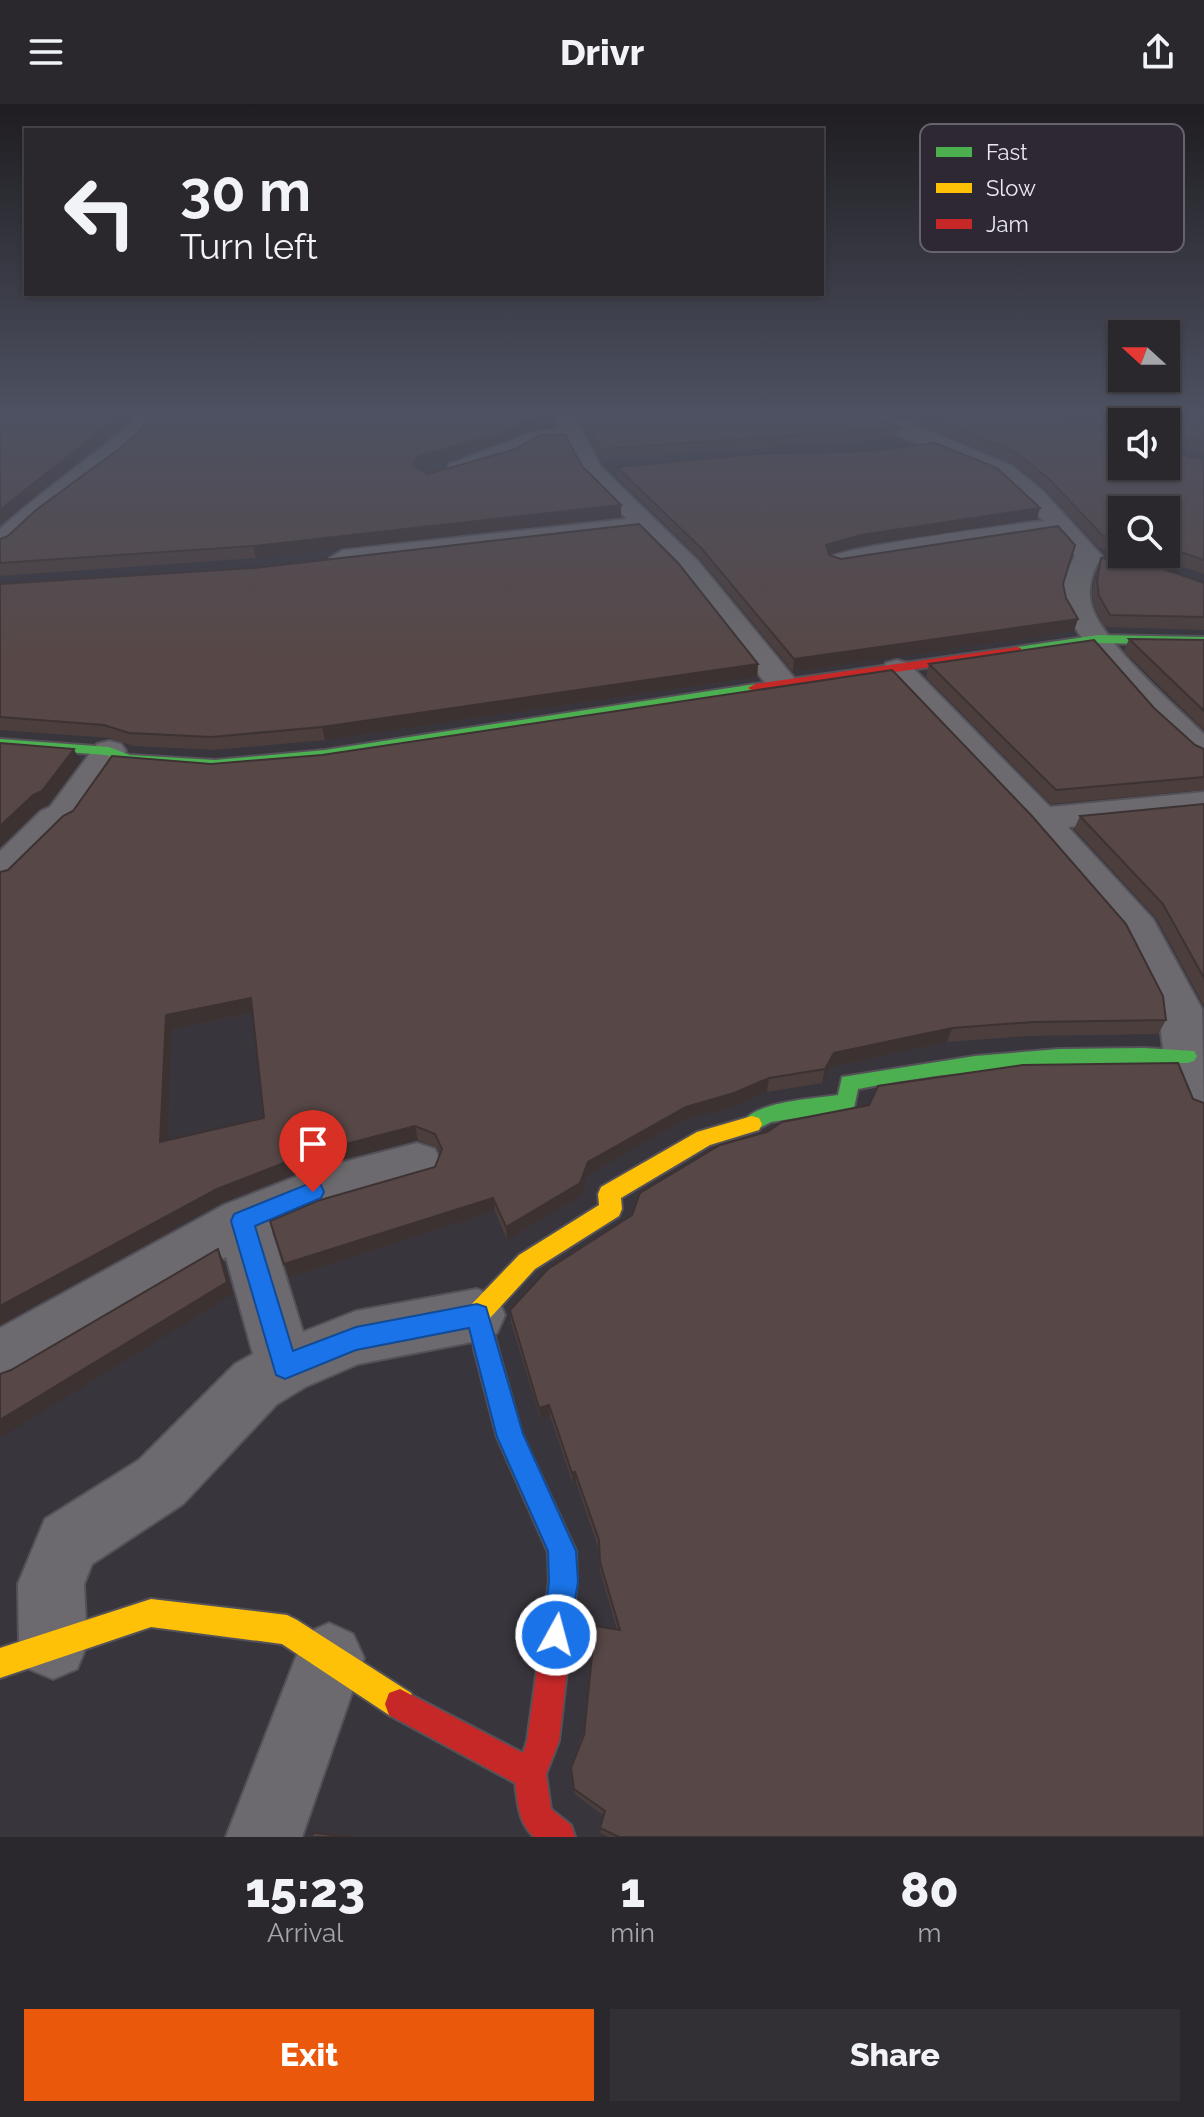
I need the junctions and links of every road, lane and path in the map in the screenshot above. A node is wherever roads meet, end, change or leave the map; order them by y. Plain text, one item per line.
1 (56, 495) edge
2 (625, 495) edge
3 (1030, 495) edge
4 (648, 524) junction
5 (1064, 526) junction
6 (0, 543) edge
7 (1089, 556) junction
8 (839, 559) edge
9 (1108, 560) edge
10 (321, 561) edge
11 (1098, 639) junction
12 (1204, 641) edge
13 (897, 669) junction
14 (784, 686) junction
15 (0, 743) edge
16 (109, 751) junction
17 (1204, 753) edge
18 (1204, 803) edge
19 (1041, 819) junction
20 (0, 873) edge
21 (1199, 1083) edge
22 (417, 1164) dead end
23 (242, 1221) junction
24 (477, 1315) junction
25 (0, 1359) edge
26 (285, 1367) junction
27 (26, 1654) edge
28 (329, 1658) junction
29 (530, 1774) junction
30 (264, 1837) edge
31 (559, 1837) edge

1 - 6 street
2 - 4 street
3 - 5 street
4 - 10 street
4 - 14 street
5 - 7 street
5 - 8 street
7 - 9 street
7 - 11 street
11 - 12 street
11 - 13 street
11 - 17 street
13 - 14 street
13 - 19 street
14 - 16 street
15 - 16 street
16 - 20 street
18 - 19 street
19 - 21 street
21 - 24 street
22 - 23 street
23 - 25 street
23 - 26 street
24 - 26 street
24 - 29 street
26 - 27 street
27 - 28 street
28 - 29 street
28 - 30 street
29 - 31 street

